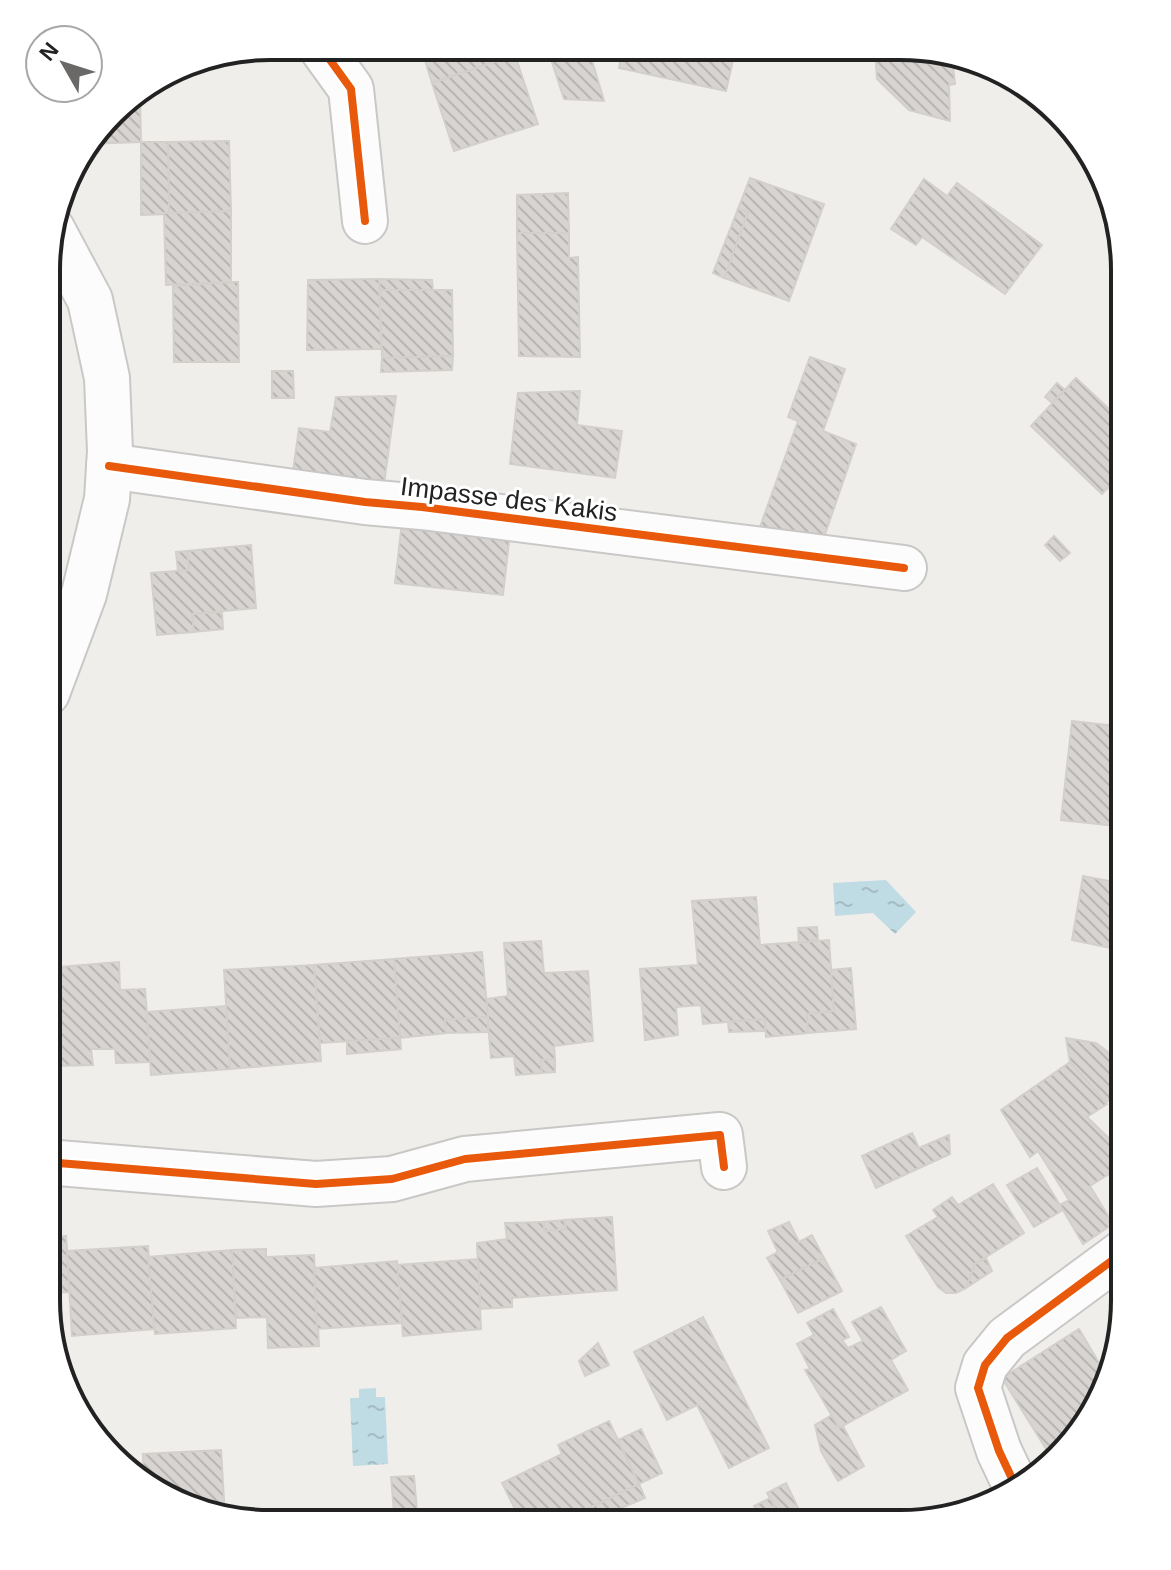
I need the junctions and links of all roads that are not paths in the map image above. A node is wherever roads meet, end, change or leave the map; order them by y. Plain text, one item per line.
1 (330, 60) edge
2 (365, 221) dead end
3 (62, 246) edge
4 (109, 466) junction
5 (904, 568) dead end
6 (60, 658) edge
7 (60, 1163) edge
8 (724, 1167) dead end
9 (1111, 1261) edge
10 (1012, 1478) edge

1 - 2 street
3 - 4 street
4 - 5 street, Impasse des Kakis
4 - 6 street
7 - 8 street
9 - 10 street

